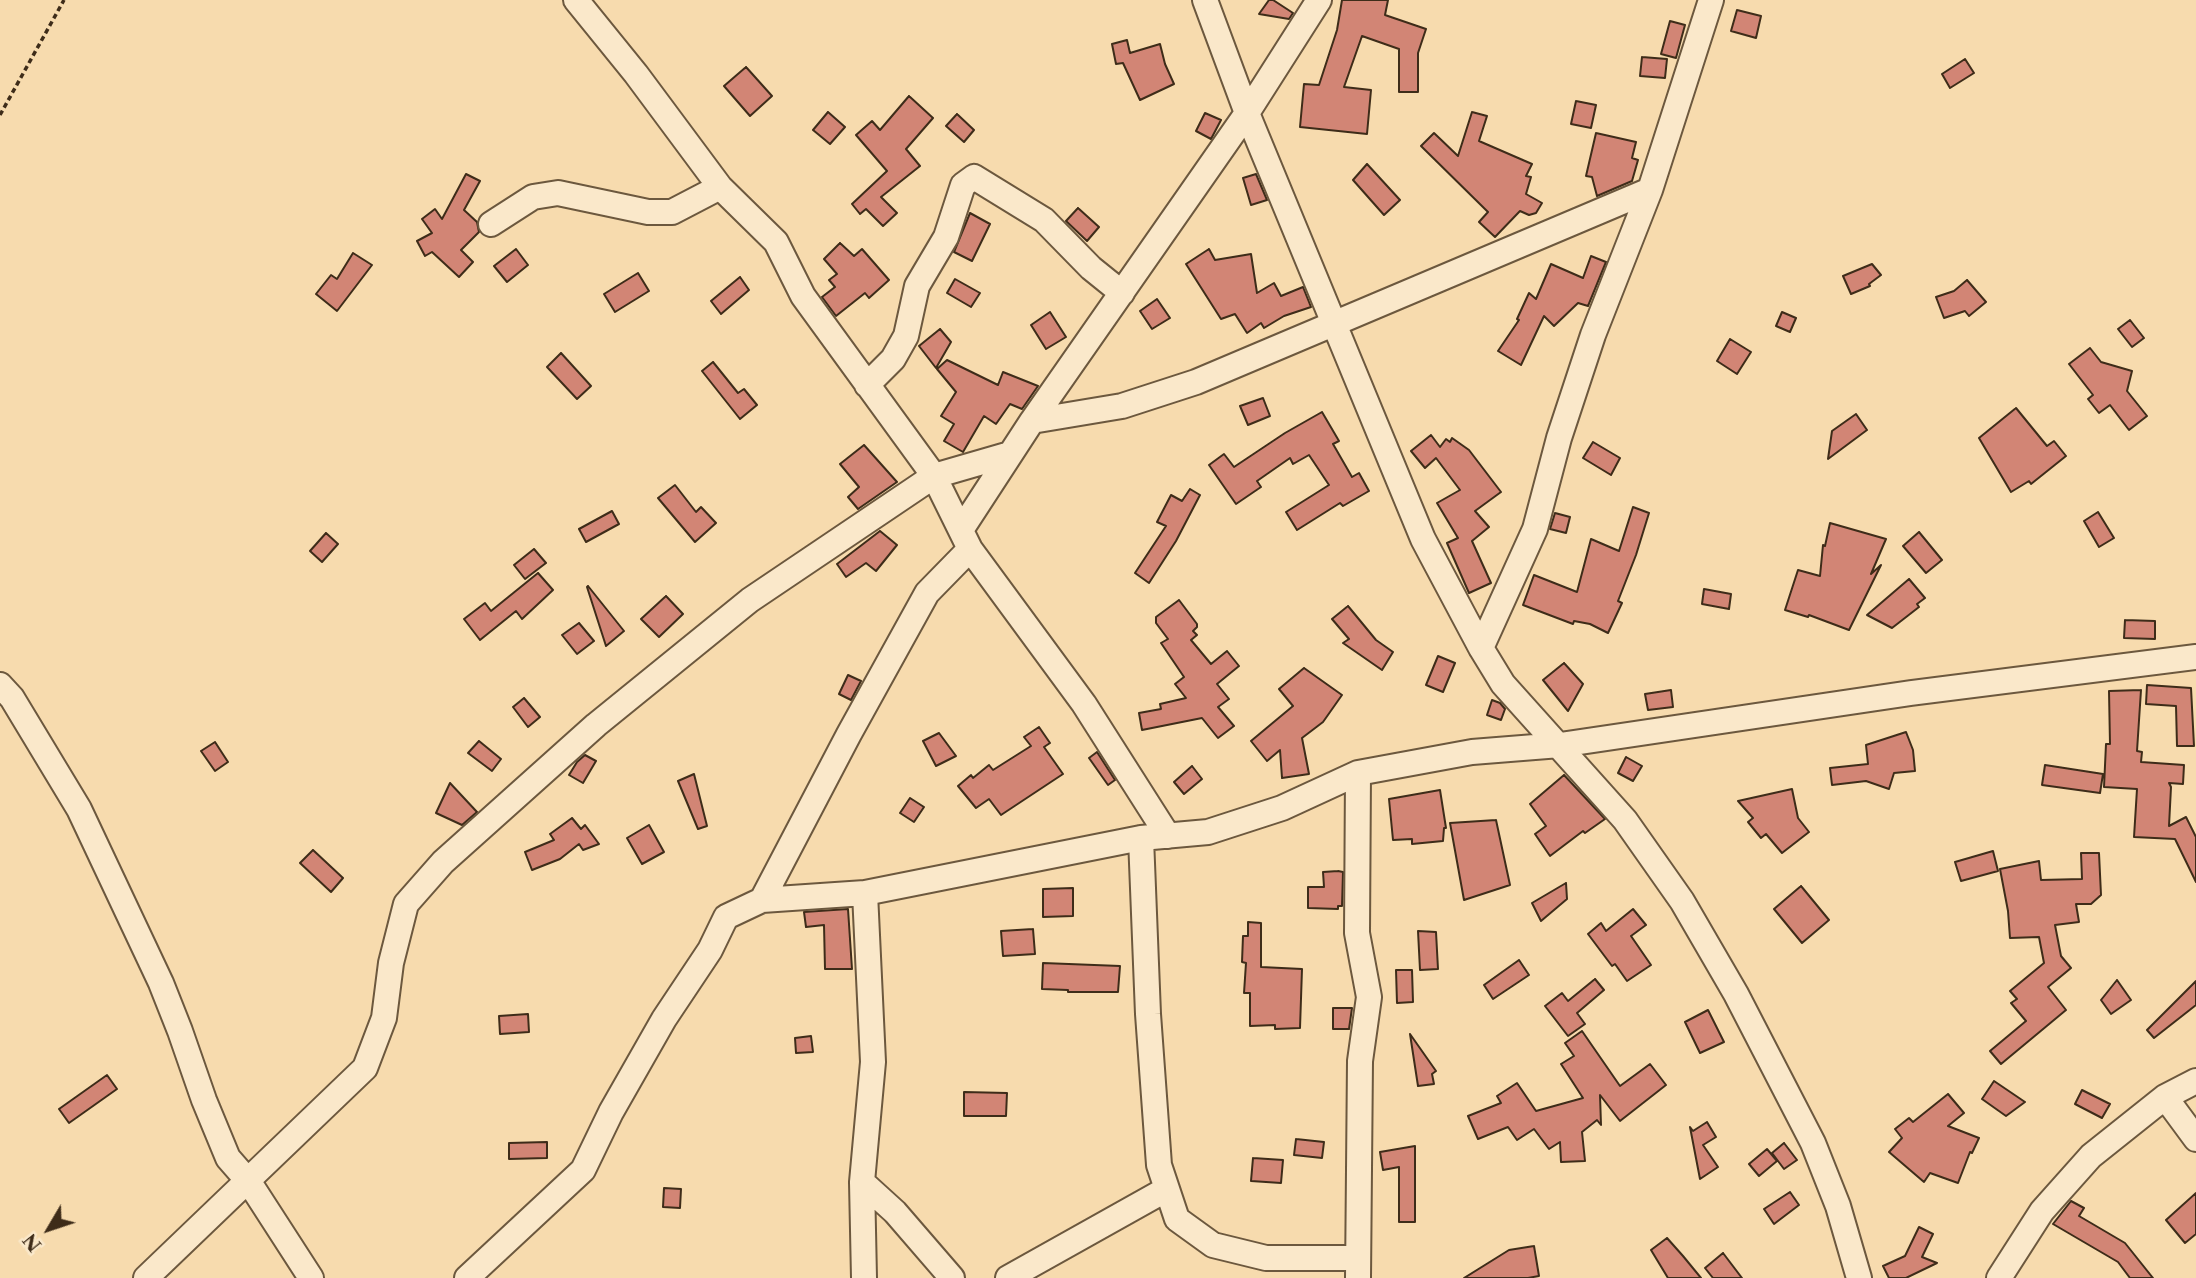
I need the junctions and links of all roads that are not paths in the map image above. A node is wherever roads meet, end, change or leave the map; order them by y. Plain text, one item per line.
1 (576, 0) edge
2 (1205, 0) edge
3 (1320, 0) edge
4 (1711, 0) edge
5 (1247, 113) junction
6 (720, 187) junction
7 (1650, 190) junction
8 (491, 224) dead end
9 (1122, 293) junction
10 (1335, 324) junction
11 (867, 385) junction
12 (1032, 421) junction
13 (1010, 454) junction
14 (934, 476) junction
15 (965, 539) junction
16 (1481, 648) junction
17 (2196, 657) edge
18 (0, 685) edge
19 (1560, 745) junction
20 (1358, 773) junction
21 (1168, 836) junction
22 (1141, 838) junction
23 (865, 893) junction
24 (762, 900) junction
25 (2196, 1081) edge
26 (2165, 1097) junction
27 (2196, 1139) edge
28 (248, 1182) junction
29 (862, 1182) junction
30 (1167, 1189) junction
31 (1357, 1268) edge
32 (146, 1278) edge
33 (311, 1278) edge
34 (467, 1278) edge
35 (864, 1278) edge
36 (952, 1278) edge
37 (1008, 1278) edge
38 (1859, 1278) edge
39 (1999, 1278) edge

1 - 6 street
2 - 5 street
3 - 5 street
4 - 7 street
5 - 9 street
5 - 10 street
6 - 8 street
6 - 11 street
7 - 10 street
7 - 16 street
9 - 11 street
9 - 12 street
10 - 12 street
10 - 16 street
11 - 14 street
12 - 13 street
13 - 14 street
13 - 15 street
14 - 15 street
14 - 28 street
15 - 21 street
15 - 24 street
16 - 19 street
17 - 19 street
18 - 28 street
19 - 20 street
19 - 38 street
20 - 21 street
20 - 31 street
21 - 22 street
22 - 23 street
22 - 30 street
23 - 24 street
23 - 29 street
24 - 34 street
25 - 26 street
26 - 27 street
26 - 39 street
28 - 32 street
28 - 33 street
29 - 35 street
29 - 36 street
30 - 31 street
30 - 37 street

